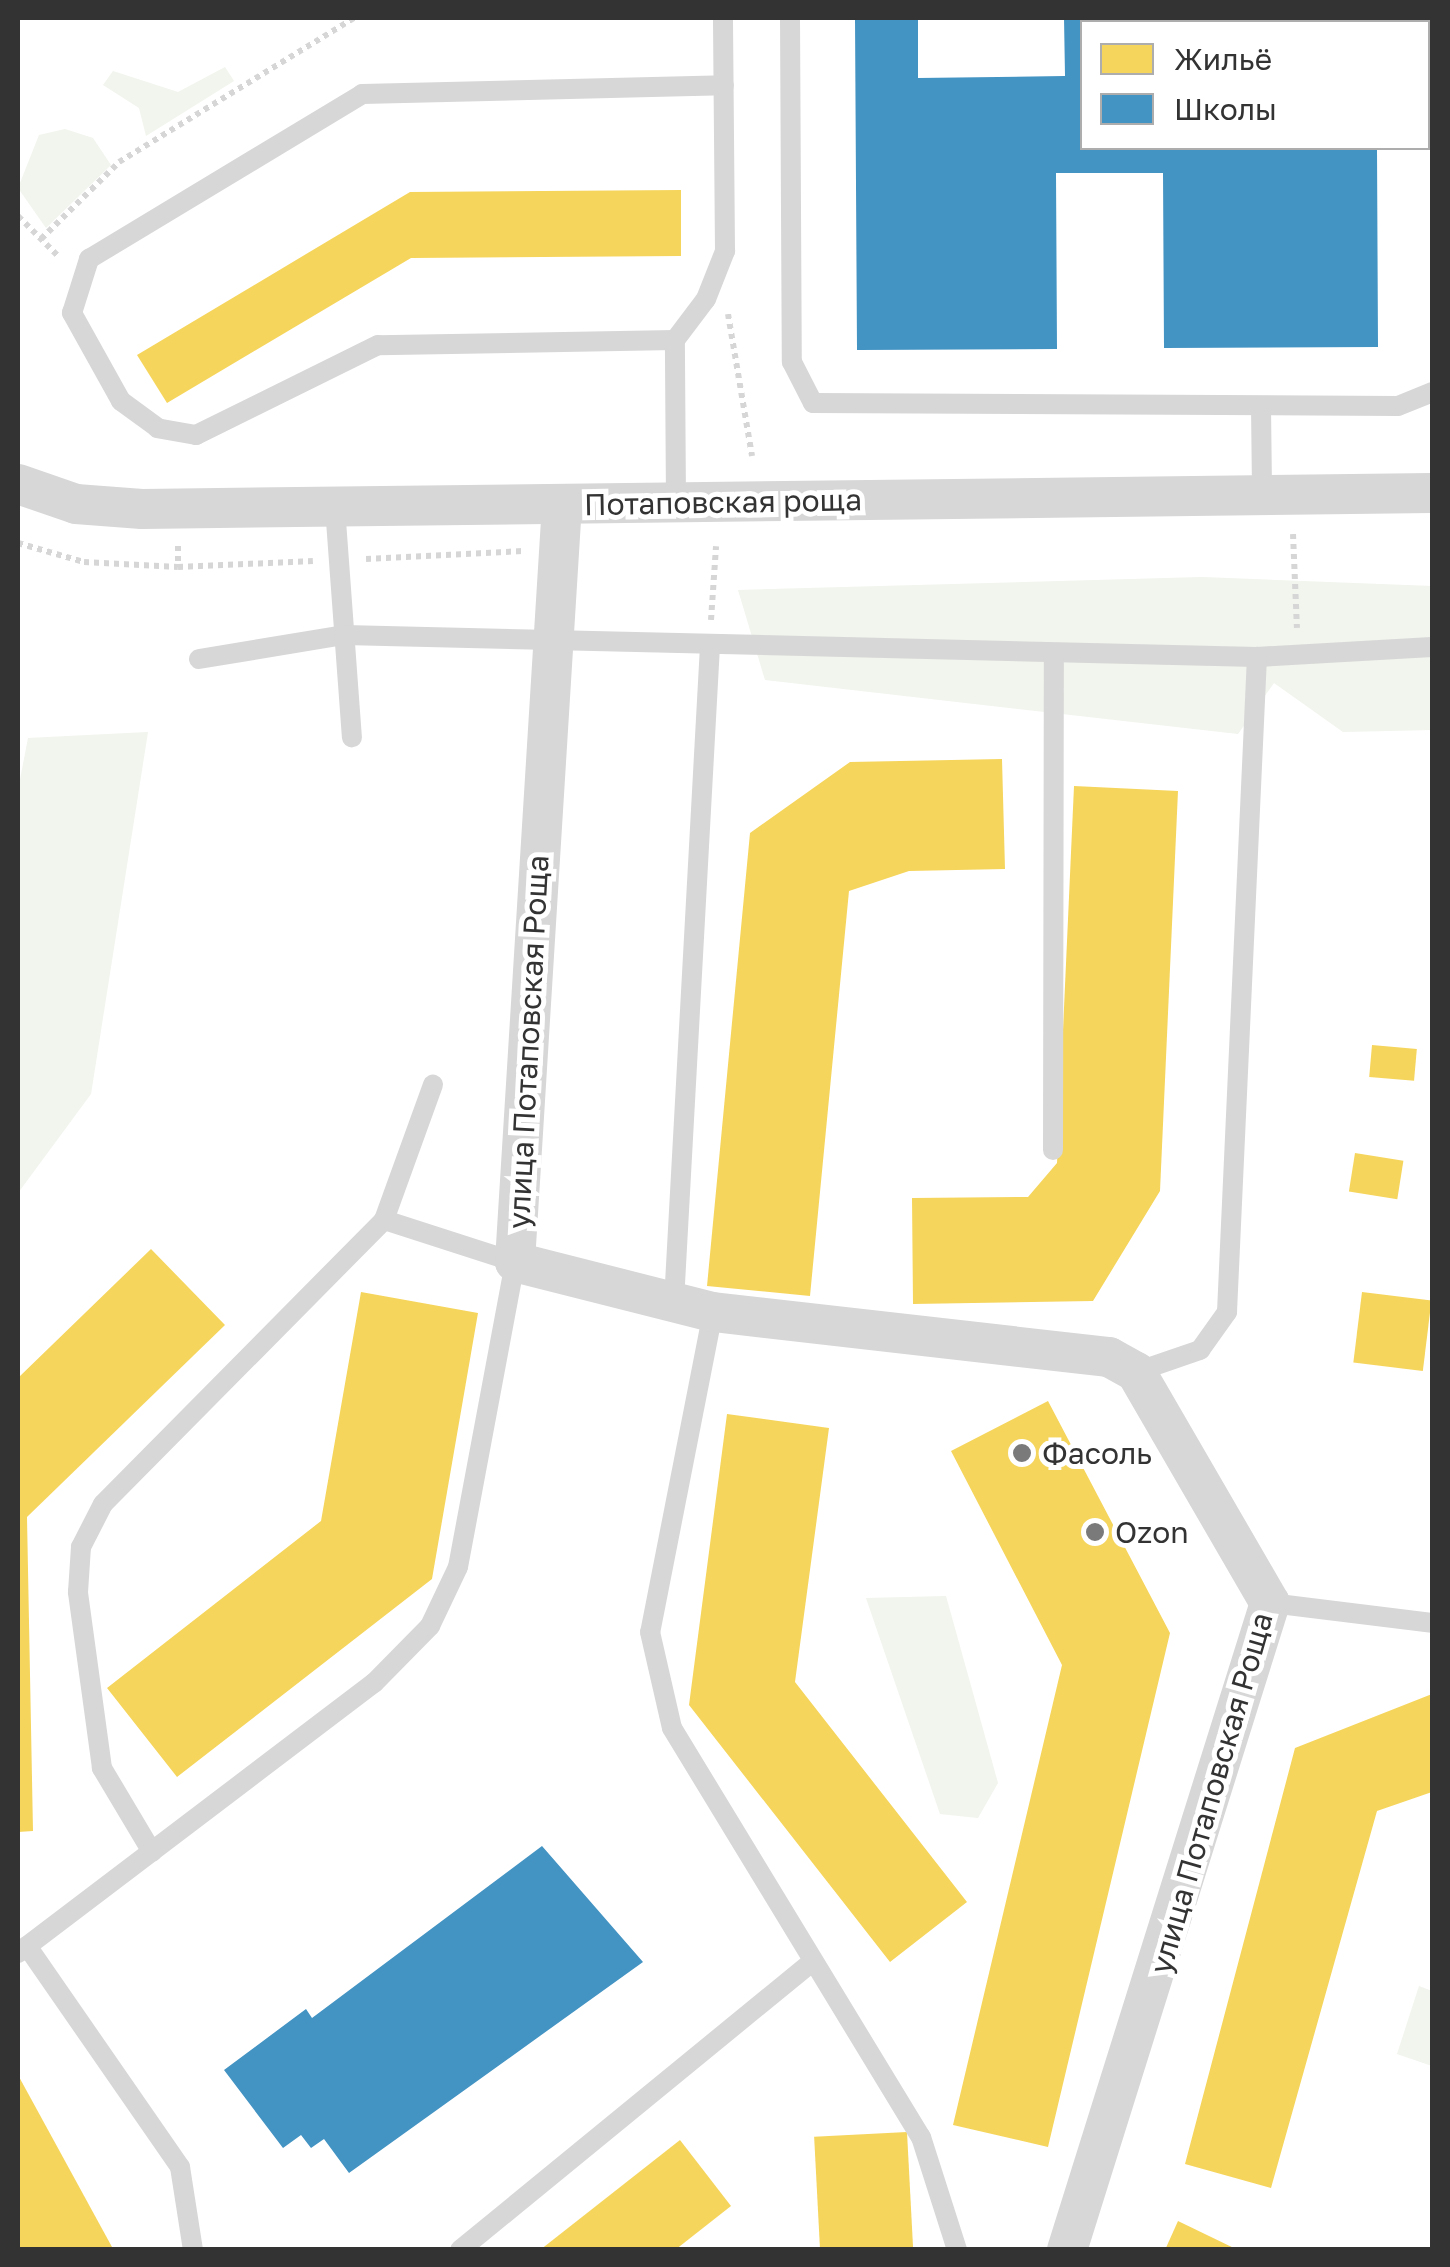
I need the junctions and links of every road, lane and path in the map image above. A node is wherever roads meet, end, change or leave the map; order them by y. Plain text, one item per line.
1 (354, 18) edge
2 (723, 18) edge
3 (790, 18) edge
4 (724, 84) junction
5 (18, 216) edge
6 (41, 239) junction
7 (720, 270) junction
8 (78, 276) junction
9 (675, 340) junction
10 (1432, 392) edge
11 (1262, 407) junction
12 (752, 456) dead end
13 (18, 484) edge
14 (1432, 493) edge
15 (1262, 495) junction
16 (676, 502) junction
17 (562, 504) junction
18 (334, 507) junction
19 (1293, 534) dead end
20 (18, 543) edge
21 (716, 546) dead end
22 (178, 567) dead end
23 (344, 635) junction
24 (550, 640) junction
25 (710, 646) junction
26 (1432, 647) edge
27 (1054, 654) junction
28 (1298, 655) junction
29 (1257, 657) junction
30 (199, 659) dead end
31 (352, 737) dead end
32 (433, 1085) dead end
33 (1053, 1150) dead end
34 (384, 1220) junction
35 (516, 1262) junction
36 (694, 1307) junction
37 (1136, 1372) junction
38 (1270, 1603) junction
39 (1432, 1623) edge
40 (152, 1852) junction
41 (22, 1949) edge
42 (813, 1961) junction
43 (193, 2250) edge
44 (460, 2250) edge
45 (957, 2250) edge
46 (1067, 2250) edge

1 - 6 path
2 - 4 lane
3 - 11 lane
4 - 7 lane
4 - 8 lane
5 - 6 path
6 - 8 path
7 - 9 lane
7 - 12 path
8 - 9 lane
9 - 16 lane
10 - 11 lane
11 - 15 lane
13 - 18 street, Потаповская роща
14 - 15 street, Потаповская роща
15 - 16 street, Потаповская роща
16 - 17 street, Потаповская роща
17 - 18 street, Потаповская роща
17 - 24 street, улица Потаповская Роща
18 - 23 lane
19 - 28 path
20 - 22 path
21 - 25 path
23 - 24 lane
23 - 30 lane
23 - 31 lane
24 - 25 lane
24 - 35 street, улица Потаповская Роща
25 - 27 lane
25 - 36 lane
26 - 28 lane
27 - 29 lane
27 - 33 lane
28 - 29 lane
29 - 37 lane
32 - 34 lane
34 - 35 lane
34 - 40 lane
35 - 36 street, улица Потаповская Роща
35 - 40 lane
36 - 37 street, улица Потаповская Роща
36 - 42 lane
37 - 38 street, улица Потаповская Роща
38 - 39 lane
38 - 46 street, улица Потаповская Роща
40 - 41 lane
41 - 43 lane
42 - 44 lane
42 - 45 lane

